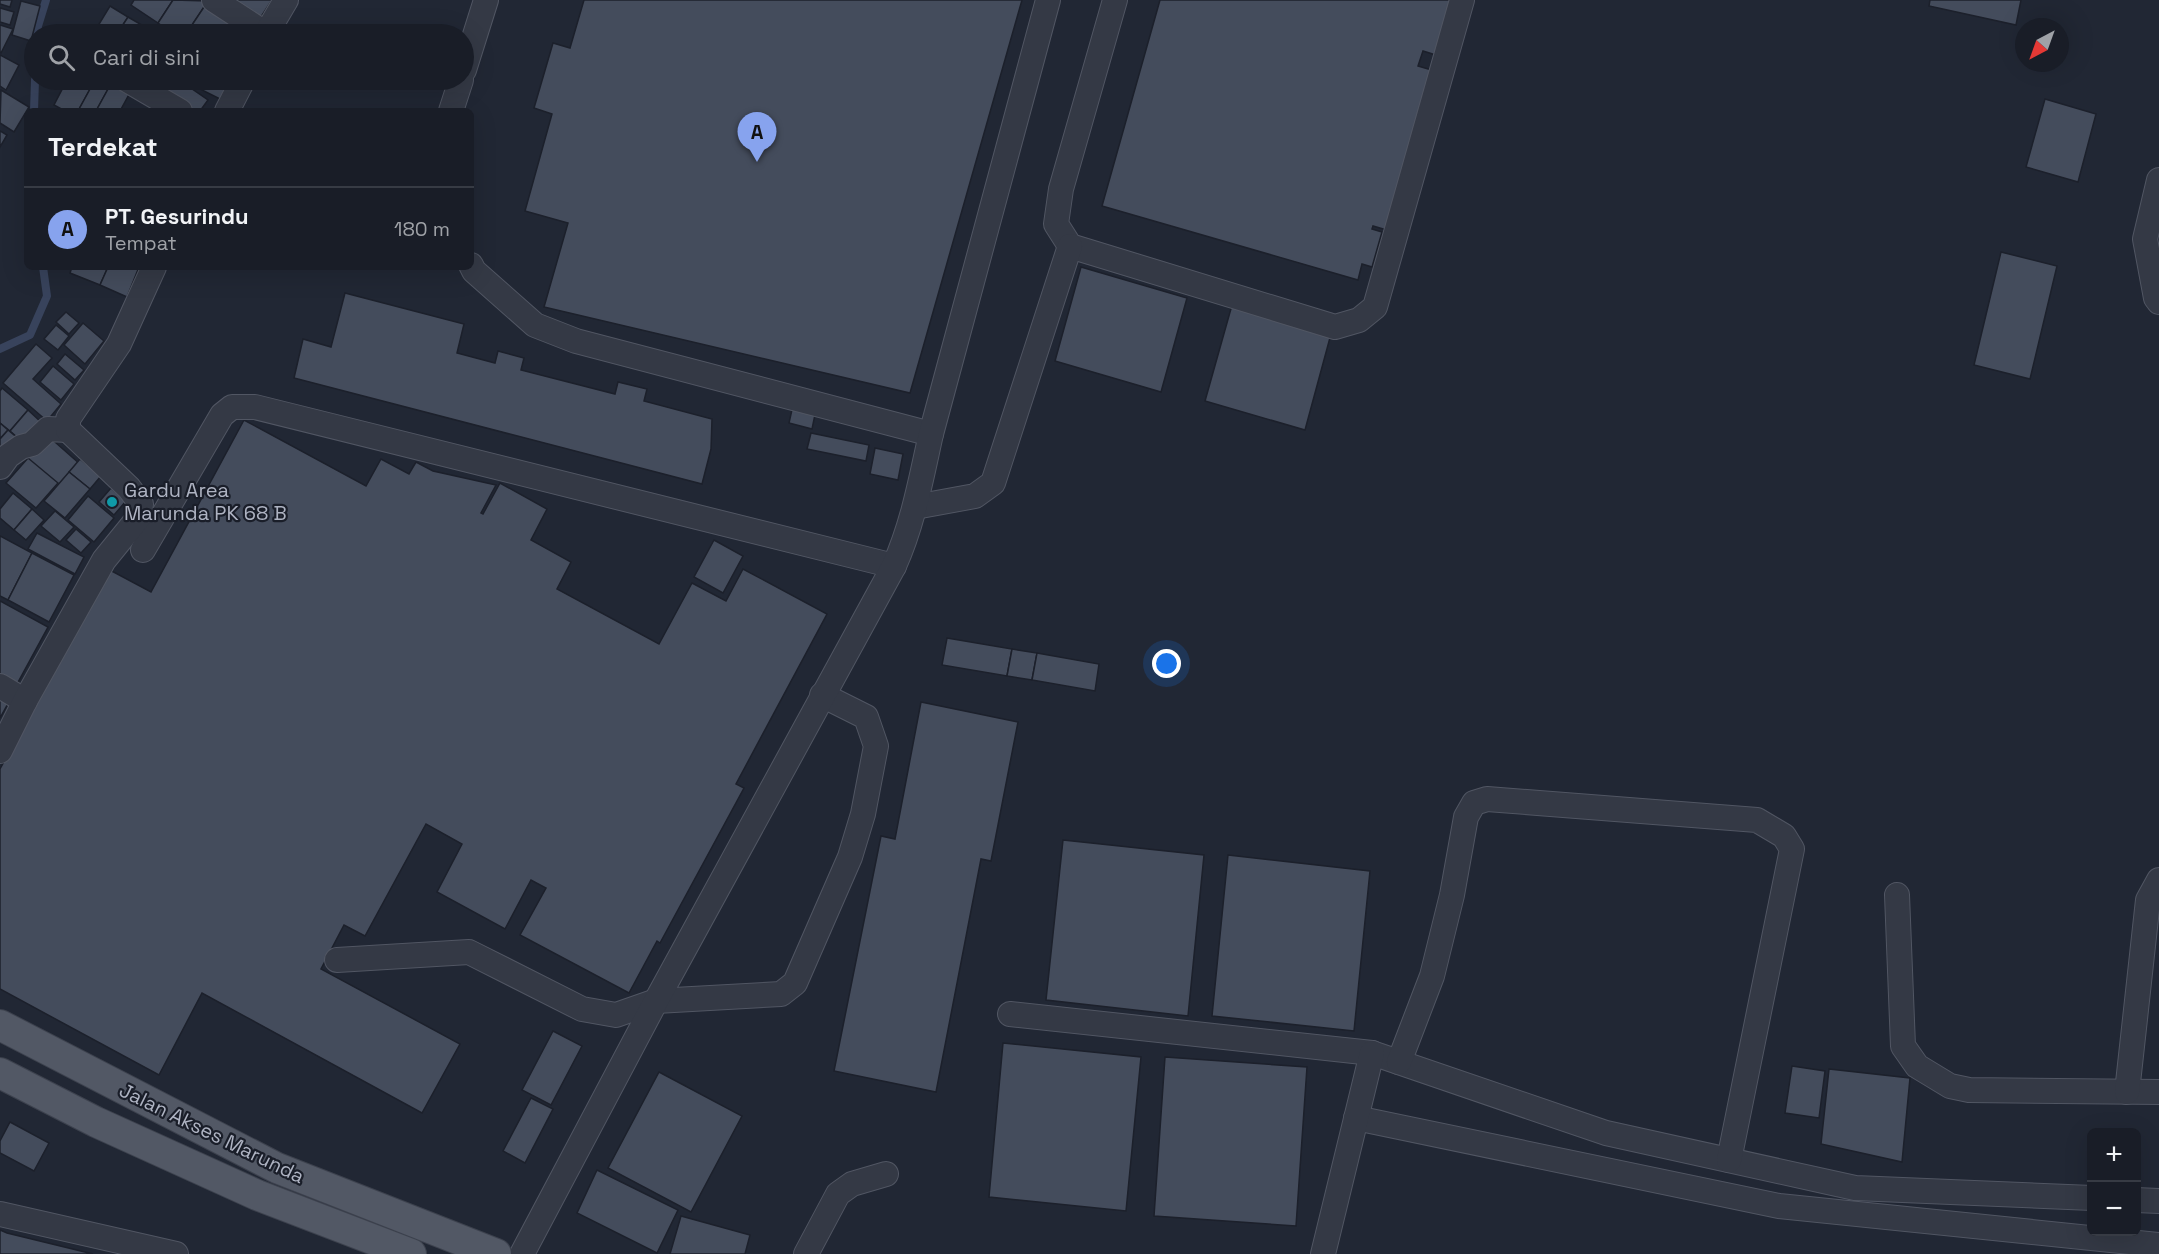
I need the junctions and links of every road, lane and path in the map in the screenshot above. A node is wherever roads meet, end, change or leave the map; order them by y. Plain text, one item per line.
1 (214, 0) edge
2 (286, 0) edge
3 (486, 0) edge
4 (1048, 0) edge
5 (1115, 0) edge
6 (1462, 0) edge
7 (251, 24) edge
8 (272, 24) edge
9 (474, 38) edge
10 (144, 90) edge
11 (238, 90) edge
12 (458, 90) edge
13 (175, 108) edge
14 (229, 108) edge
15 (452, 108) edge
16 (2159, 180) edge
17 (1070, 246) junction
18 (153, 270) edge
19 (474, 270) edge
20 (2159, 302) edge
21 (68, 430) junction
22 (931, 434) junction
23 (0, 467) edge
24 (915, 507) junction
25 (143, 550) dead end
26 (894, 566) junction
27 (0, 686) edge
28 (822, 695) junction
29 (25, 701) junction
30 (0, 751) edge
31 (2159, 880) edge
32 (1897, 895) dead end
33 (337, 960) dead end
34 (656, 1001) junction
35 (1010, 1014) dead end
36 (0, 1026) edge
37 (1372, 1053) junction
38 (1399, 1062) junction
39 (0, 1073) edge
40 (2127, 1092) junction
41 (2159, 1092) edge
42 (1356, 1118) junction
43 (1729, 1160) junction
44 (886, 1174) dead end
45 (2087, 1198) edge
46 (2141, 1200) edge
47 (2159, 1202) edge
48 (0, 1214) edge
49 (2159, 1245) edge
50 (176, 1254) edge
51 (411, 1254) edge
52 (496, 1254) edge
53 (522, 1254) edge
54 (806, 1254) edge
55 (1323, 1254) edge

1 - 7 street
2 - 8 street
3 - 9 street
4 - 22 street
5 - 17 street
6 - 17 street
10 - 13 street
11 - 14 street
12 - 15 street
16 - 20 street
17 - 24 street
18 - 21 street
19 - 22 street
21 - 23 street
21 - 29 street
22 - 24 street
24 - 26 street
25 - 26 street
26 - 28 street
27 - 29 street
28 - 34 street
28 - 34 street
29 - 30 street
31 - 40 street
32 - 40 street
33 - 34 street
34 - 53 street
35 - 37 street
36 - 52 main road, Jalan Akses Marunda
37 - 38 street
37 - 42 street
38 - 43 street
38 - 43 street
39 - 51 main road, Jalan Akses Marunda
40 - 41 street
42 - 49 street
42 - 55 street
43 - 45 street
44 - 54 street
46 - 47 street
48 - 50 street

